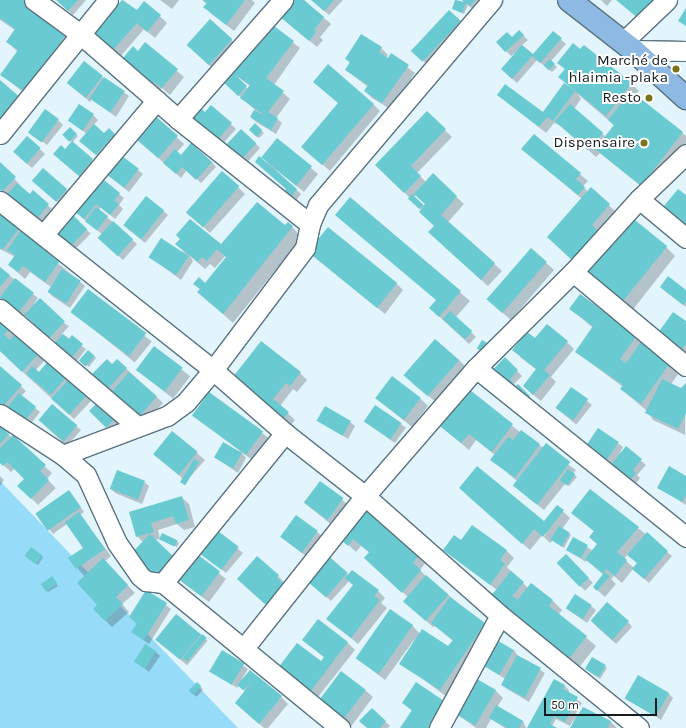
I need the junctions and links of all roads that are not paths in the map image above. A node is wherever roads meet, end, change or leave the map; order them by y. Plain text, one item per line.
1 (34, 0) edge
2 (108, 0) edge
3 (283, 0) edge
4 (492, 0) edge
5 (569, 0) edge
6 (667, 0) edge
7 (79, 33) junction
8 (628, 46) junction
9 (686, 51) edge
10 (686, 98) edge
11 (157, 100) junction
12 (178, 119) junction
13 (0, 134) edge
14 (686, 154) edge
15 (639, 199) junction
16 (0, 201) edge
17 (310, 224) junction
18 (44, 234) junction
19 (686, 238) edge
20 (573, 272) junction
21 (0, 309) edge
22 (686, 366) edge
23 (476, 368) junction
24 (214, 370) junction
25 (0, 414) edge
26 (136, 426) junction
27 (285, 433) junction
28 (63, 456) junction
29 (365, 496) junction
30 (686, 537) edge
31 (163, 582) junction
32 (500, 615) junction
33 (244, 648) junction
34 (618, 721) edge
35 (340, 728) edge
36 (439, 728) edge
37 (639, 728) edge

1 - 7 street
2 - 7 street
3 - 12 street
4 - 17 street
5 - 8 main road
6 - 8 street
7 - 11 street
7 - 13 street
8 - 9 street
8 - 10 main road
11 - 12 street
11 - 18 street
12 - 17 street
14 - 15 street
15 - 19 street
15 - 20 street
16 - 18 street
17 - 24 street
18 - 24 street
20 - 22 street
20 - 23 street
21 - 26 street
23 - 29 street
23 - 30 street
24 - 26 street
24 - 27 street
25 - 28 street
26 - 28 street
27 - 29 street
27 - 31 street
28 - 31 street
29 - 32 street
29 - 33 street
31 - 33 street
32 - 34 street
32 - 36 street
33 - 35 street
34 - 37 street

